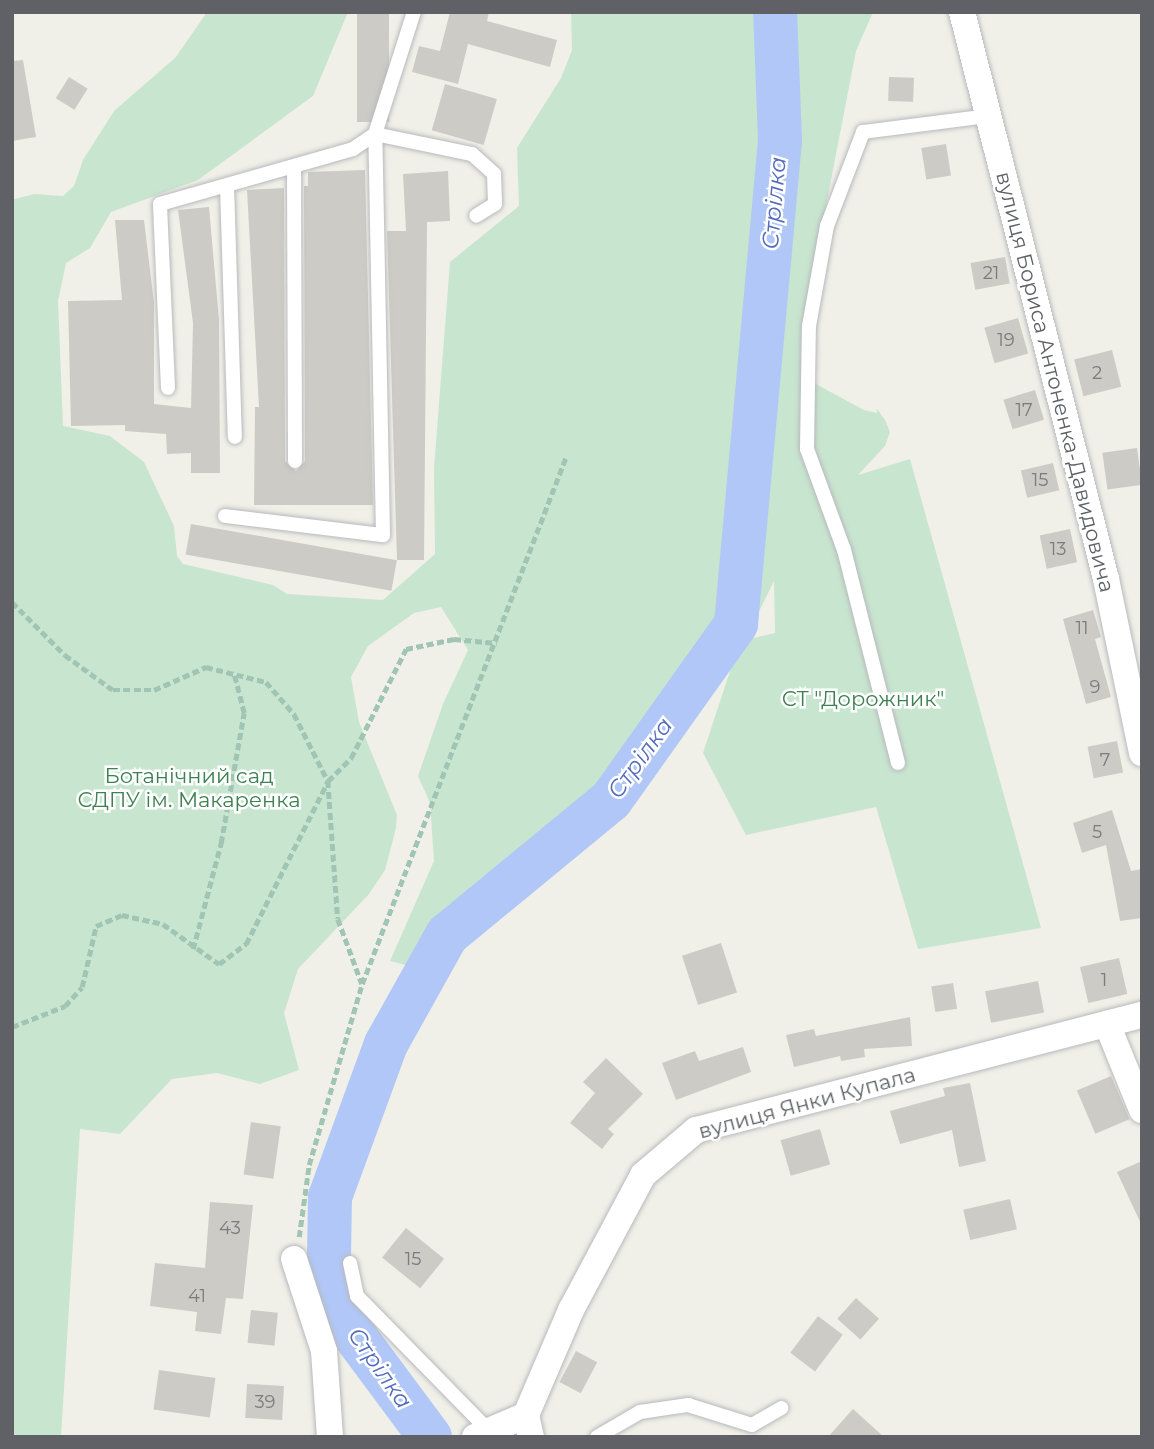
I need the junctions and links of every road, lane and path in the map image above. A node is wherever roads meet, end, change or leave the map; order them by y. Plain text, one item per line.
1 (414, 12) edge
2 (962, 12) edge
3 (988, 116) junction
4 (376, 134) junction
5 (294, 167) junction
6 (227, 186) junction
7 (476, 216) dead end
8 (168, 388) dead end
9 (235, 437) dead end
10 (566, 457) dead end
11 (295, 461) dead end
12 (225, 516) dead end
13 (12, 602) edge
14 (497, 643) junction
15 (234, 674) junction
16 (1142, 753) edge
17 (898, 763) dead end
18 (328, 781) junction
19 (193, 948) junction
20 (362, 985) junction
21 (1142, 1015) edge
22 (1107, 1024) junction
23 (12, 1027) edge
24 (1142, 1110) edge
25 (294, 1259) joint
26 (350, 1263) dead end
27 (782, 1408) dead end
28 (528, 1426) edge
29 (613, 1427) junction
30 (482, 1434) edge
31 (330, 1437) edge
32 (597, 1437) edge
33 (626, 1437) edge

1 - 4 lane
2 - 3 street, вулиця Бориса Антоненка-Давидовича
3 - 16 street, вулиця Бориса Антоненка-Давидовича
3 - 17 lane
4 - 5 lane
4 - 7 lane
4 - 12 lane
5 - 6 lane
5 - 11 lane
6 - 8 lane
6 - 9 lane
10 - 14 path
13 - 15 path
14 - 18 path
14 - 20 path
15 - 18 path
15 - 19 path
18 - 19 path
18 - 20 path
19 - 23 path
20 - 25 path
21 - 22 street, вулиця Янки Купала
22 - 24 street
22 - 28 street, вулиця Янки Купала
25 - 31 street
26 - 30 lane
27 - 29 lane
28 - 30 street
29 - 32 lane
29 - 33 lane

